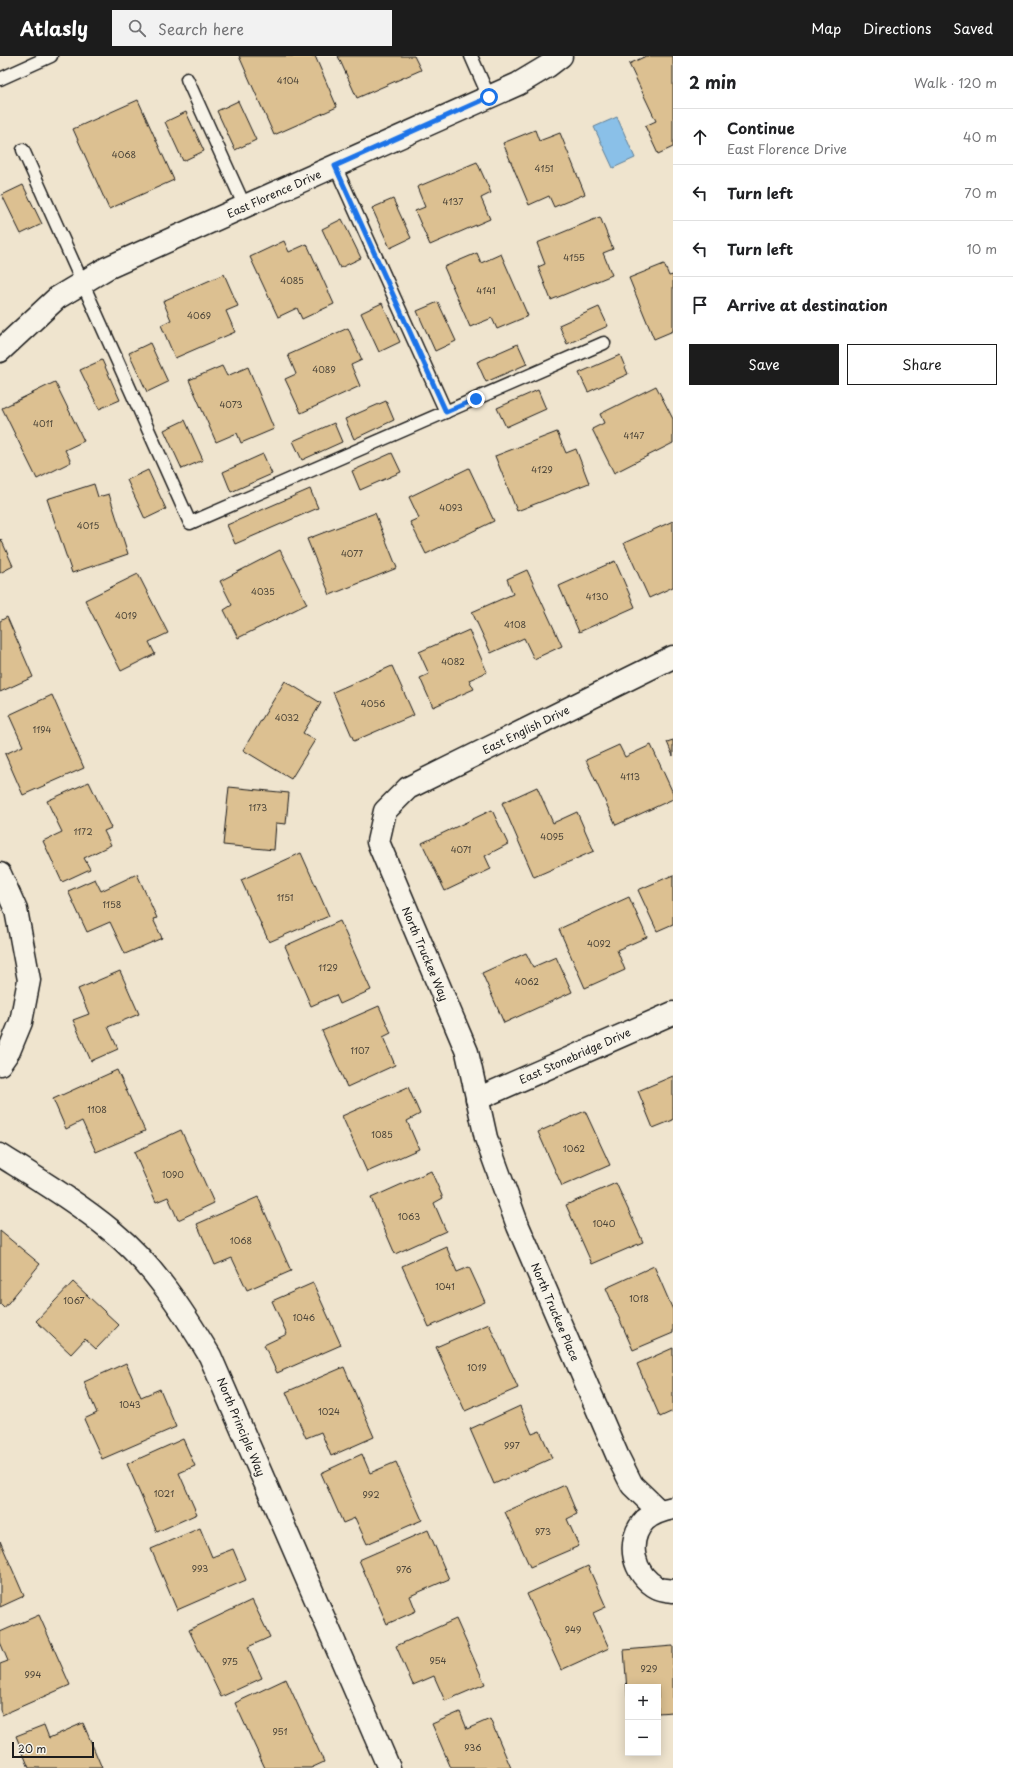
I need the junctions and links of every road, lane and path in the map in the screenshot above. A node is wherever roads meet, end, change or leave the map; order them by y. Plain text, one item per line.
1 (51, 56) edge
2 (471, 56) edge
3 (561, 56) edge
4 (0, 79) edge
5 (187, 79) dead end
6 (489, 97) junction
7 (23, 150) dead end
8 (335, 166) junction
9 (245, 207) junction
10 (81, 282) junction
11 (604, 342) dead end
12 (0, 351) edge
13 (446, 412) junction
14 (673, 657) edge
15 (385, 811) joint
16 (0, 874) edge
17 (673, 1013) edge
18 (0, 1064) edge
19 (477, 1099) junction
20 (0, 1155) edge
21 (666, 1509) edge
22 (673, 1591) edge
23 (389, 1768) edge

1 - 4 lane
2 - 6 lane
3 - 6 street, East Florence Drive
5 - 9 lane
6 - 8 street, East Florence Drive
7 - 10 lane
8 - 9 street, East Florence Drive
8 - 13 lane
9 - 10 street, East Florence Drive
10 - 12 street, East Florence Drive
10 - 13 lane
11 - 13 lane
14 - 15 street, East English Drive
15 - 19 street, North Truckee Way
16 - 18 street
17 - 19 street, East Stonebridge Drive
19 - 21 street, North Truckee Place
20 - 23 street, North Principle Way
21 - 22 street, North Truckee Place

